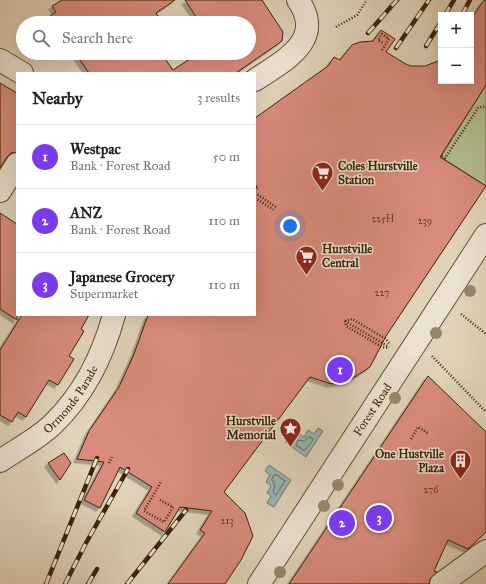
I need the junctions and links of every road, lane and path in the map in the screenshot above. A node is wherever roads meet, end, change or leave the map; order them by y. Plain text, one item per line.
1 (298, 0) edge
2 (367, 0) edge
3 (336, 27) dead end
4 (383, 43) dead end
5 (382, 50) dead end
6 (0, 60) edge
7 (20, 72) edge
8 (256, 79) edge
9 (486, 106) edge
10 (442, 156) dead end
11 (16, 166) edge
12 (0, 191) edge
13 (256, 193) edge
14 (256, 199) edge
15 (276, 207) dead end
16 (274, 210) dead end
17 (486, 235) edge
18 (461, 314) dead end
19 (114, 316) edge
20 (345, 321) dead end
21 (486, 334) edge
22 (393, 349) dead end
23 (432, 356) dead end
24 (486, 412) edge
25 (429, 434) dead end
26 (411, 439) dead end
27 (112, 457) dead end
28 (0, 461) edge
29 (109, 463) dead end
30 (161, 482) dead end
31 (160, 500) dead end
32 (486, 551) edge
33 (259, 584) edge
34 (441, 584) edge

1 - 8 street
2 - 3 path
4 - 5 path
6 - 7 street
9 - 10 path
11 - 12 street
13 - 15 path
14 - 16 path
17 - 33 street, Forest Road
18 - 21 path
19 - 28 street, Ormonde Parade
20 - 22 path
23 - 24 path
25 - 26 path
27 - 29 path
30 - 31 path
32 - 34 street

